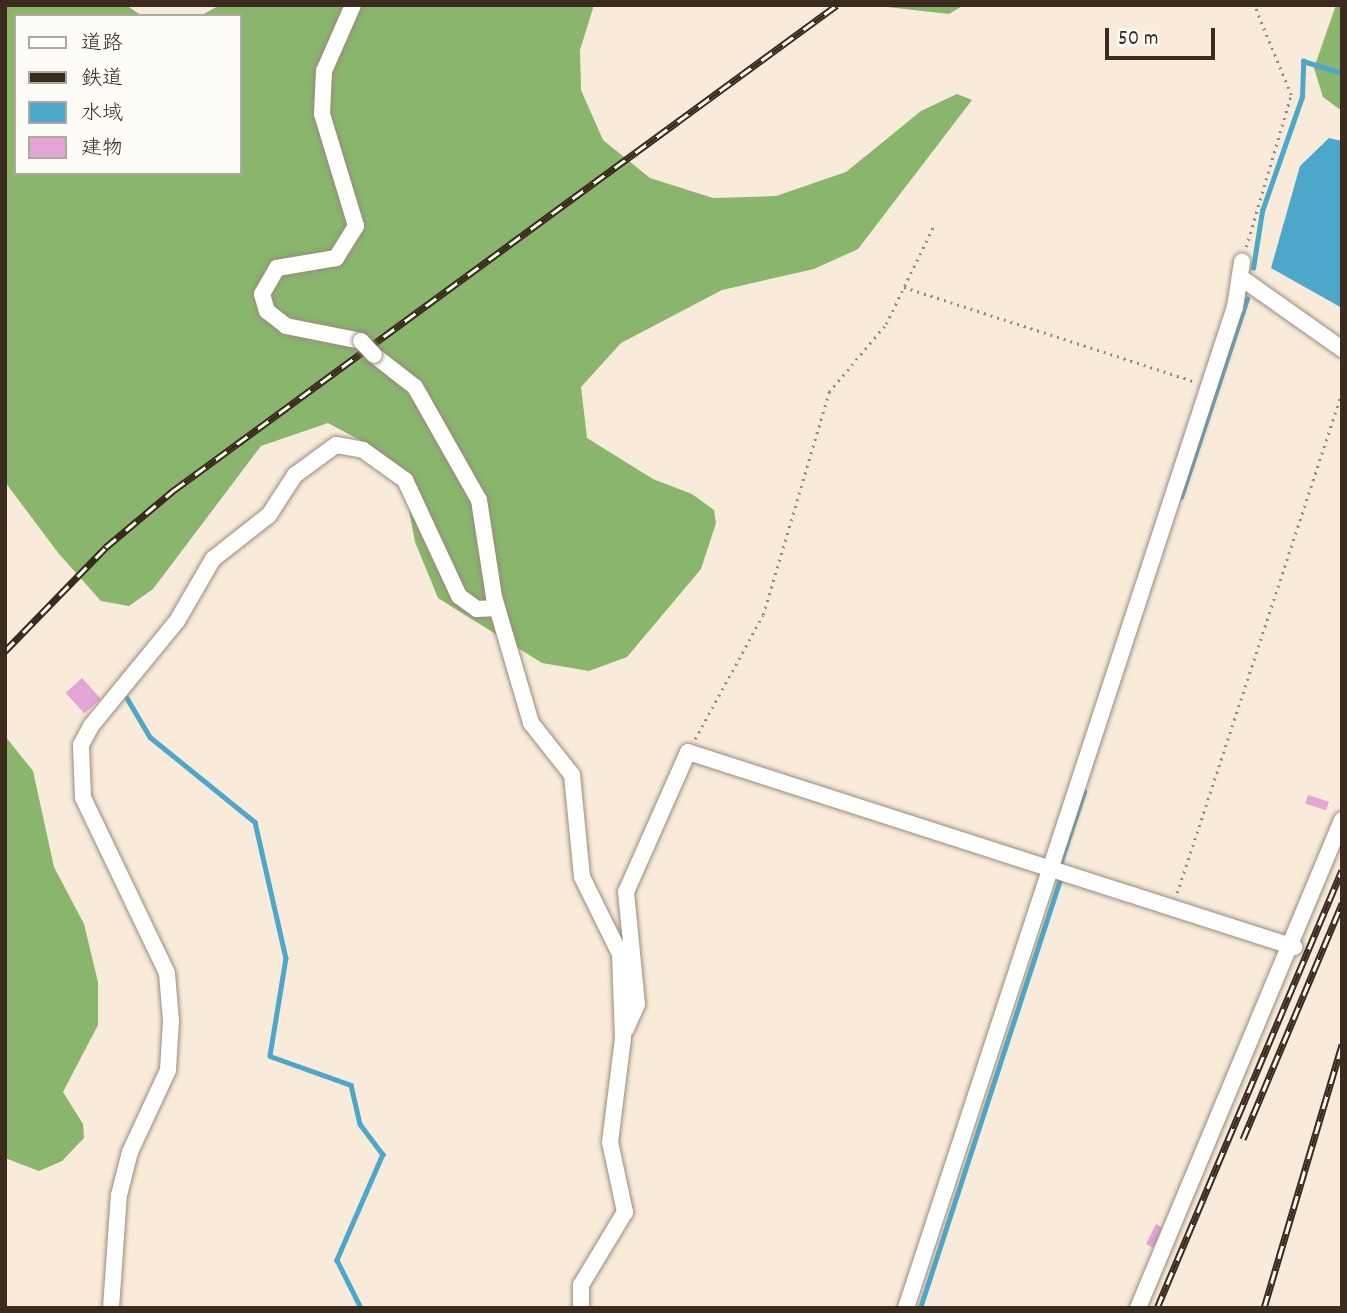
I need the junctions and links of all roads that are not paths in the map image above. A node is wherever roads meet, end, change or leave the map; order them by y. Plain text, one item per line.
1 (352, 5) edge
2 (1342, 349) edge
3 (497, 608) junction
4 (1342, 820) edge
5 (1050, 870) junction
6 (1294, 947) junction
7 (623, 1038) junction
8 (111, 1308) edge
9 (581, 1308) edge
10 (906, 1308) edge
11 (1138, 1308) edge

1 - 3 street, bridge
2 - 5 street
3 - 7 street
3 - 8 street
4 - 6 street
5 - 6 street
5 - 7 street
5 - 10 street
6 - 11 street
7 - 9 street

